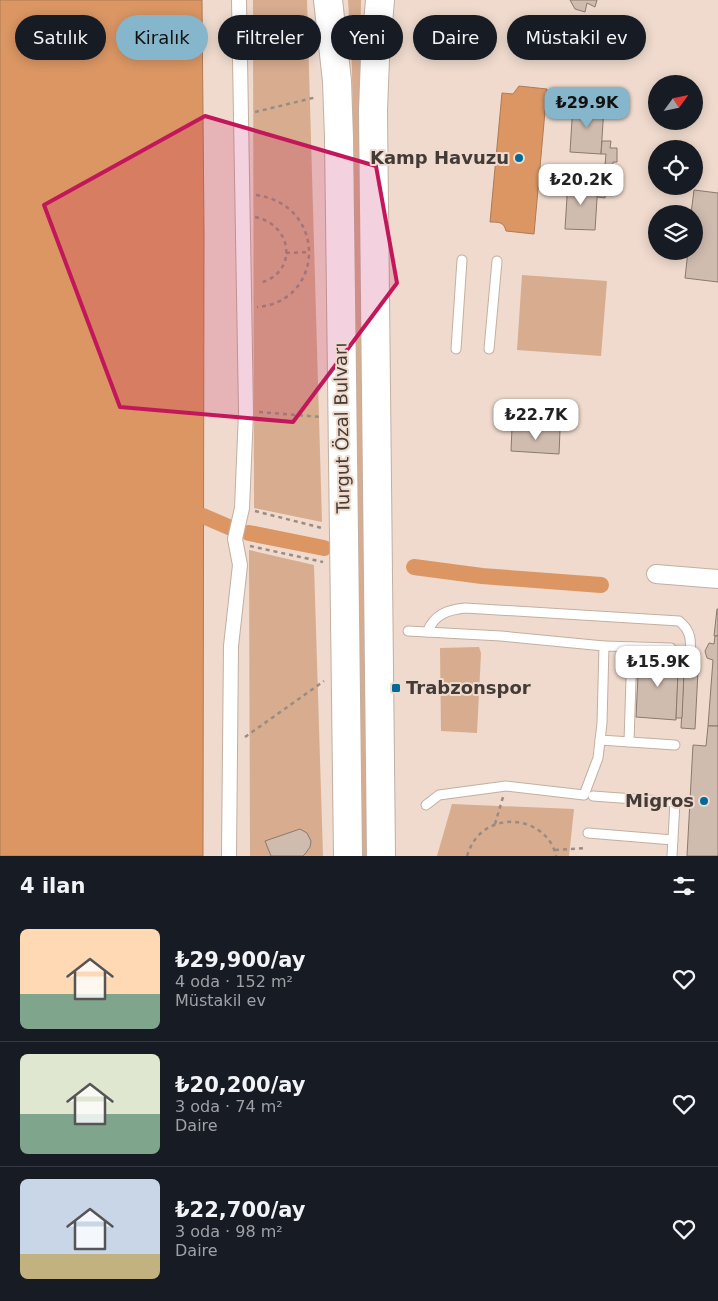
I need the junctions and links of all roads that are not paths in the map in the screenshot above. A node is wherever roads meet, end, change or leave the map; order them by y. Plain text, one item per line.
1 (239, 0) edge
2 (328, 0) edge
3 (380, 0) edge
4 (462, 260) dead end
5 (496, 261) dead end
6 (456, 349) dead end
7 (489, 349) dead end
8 (656, 574) dead end
9 (718, 579) edge
10 (408, 631) dead end
11 (428, 632) junction
12 (604, 646) junction
13 (632, 647) junction
14 (672, 648) dead end
15 (690, 656) dead end
16 (600, 740) junction
17 (629, 742) junction
18 (676, 745) dead end
19 (593, 796) dead end
20 (426, 805) dead end
21 (588, 833) dead end
22 (673, 840) junction
23 (229, 856) edge
24 (348, 856) edge
25 (381, 856) edge
26 (672, 856) edge

1 - 23 street
2 - 24 highway, Turgut Özal Bulvarı
3 - 25 highway, Turgut Özal Bulvarı
4 - 6 lane
5 - 7 lane
8 - 9 street
10 - 11 lane
11 - 12 lane
11 - 15 lane
12 - 13 lane
12 - 16 lane
13 - 14 lane
13 - 17 lane
16 - 17 lane
16 - 20 lane
17 - 18 lane
19 - 22 lane
21 - 22 lane
22 - 26 lane

